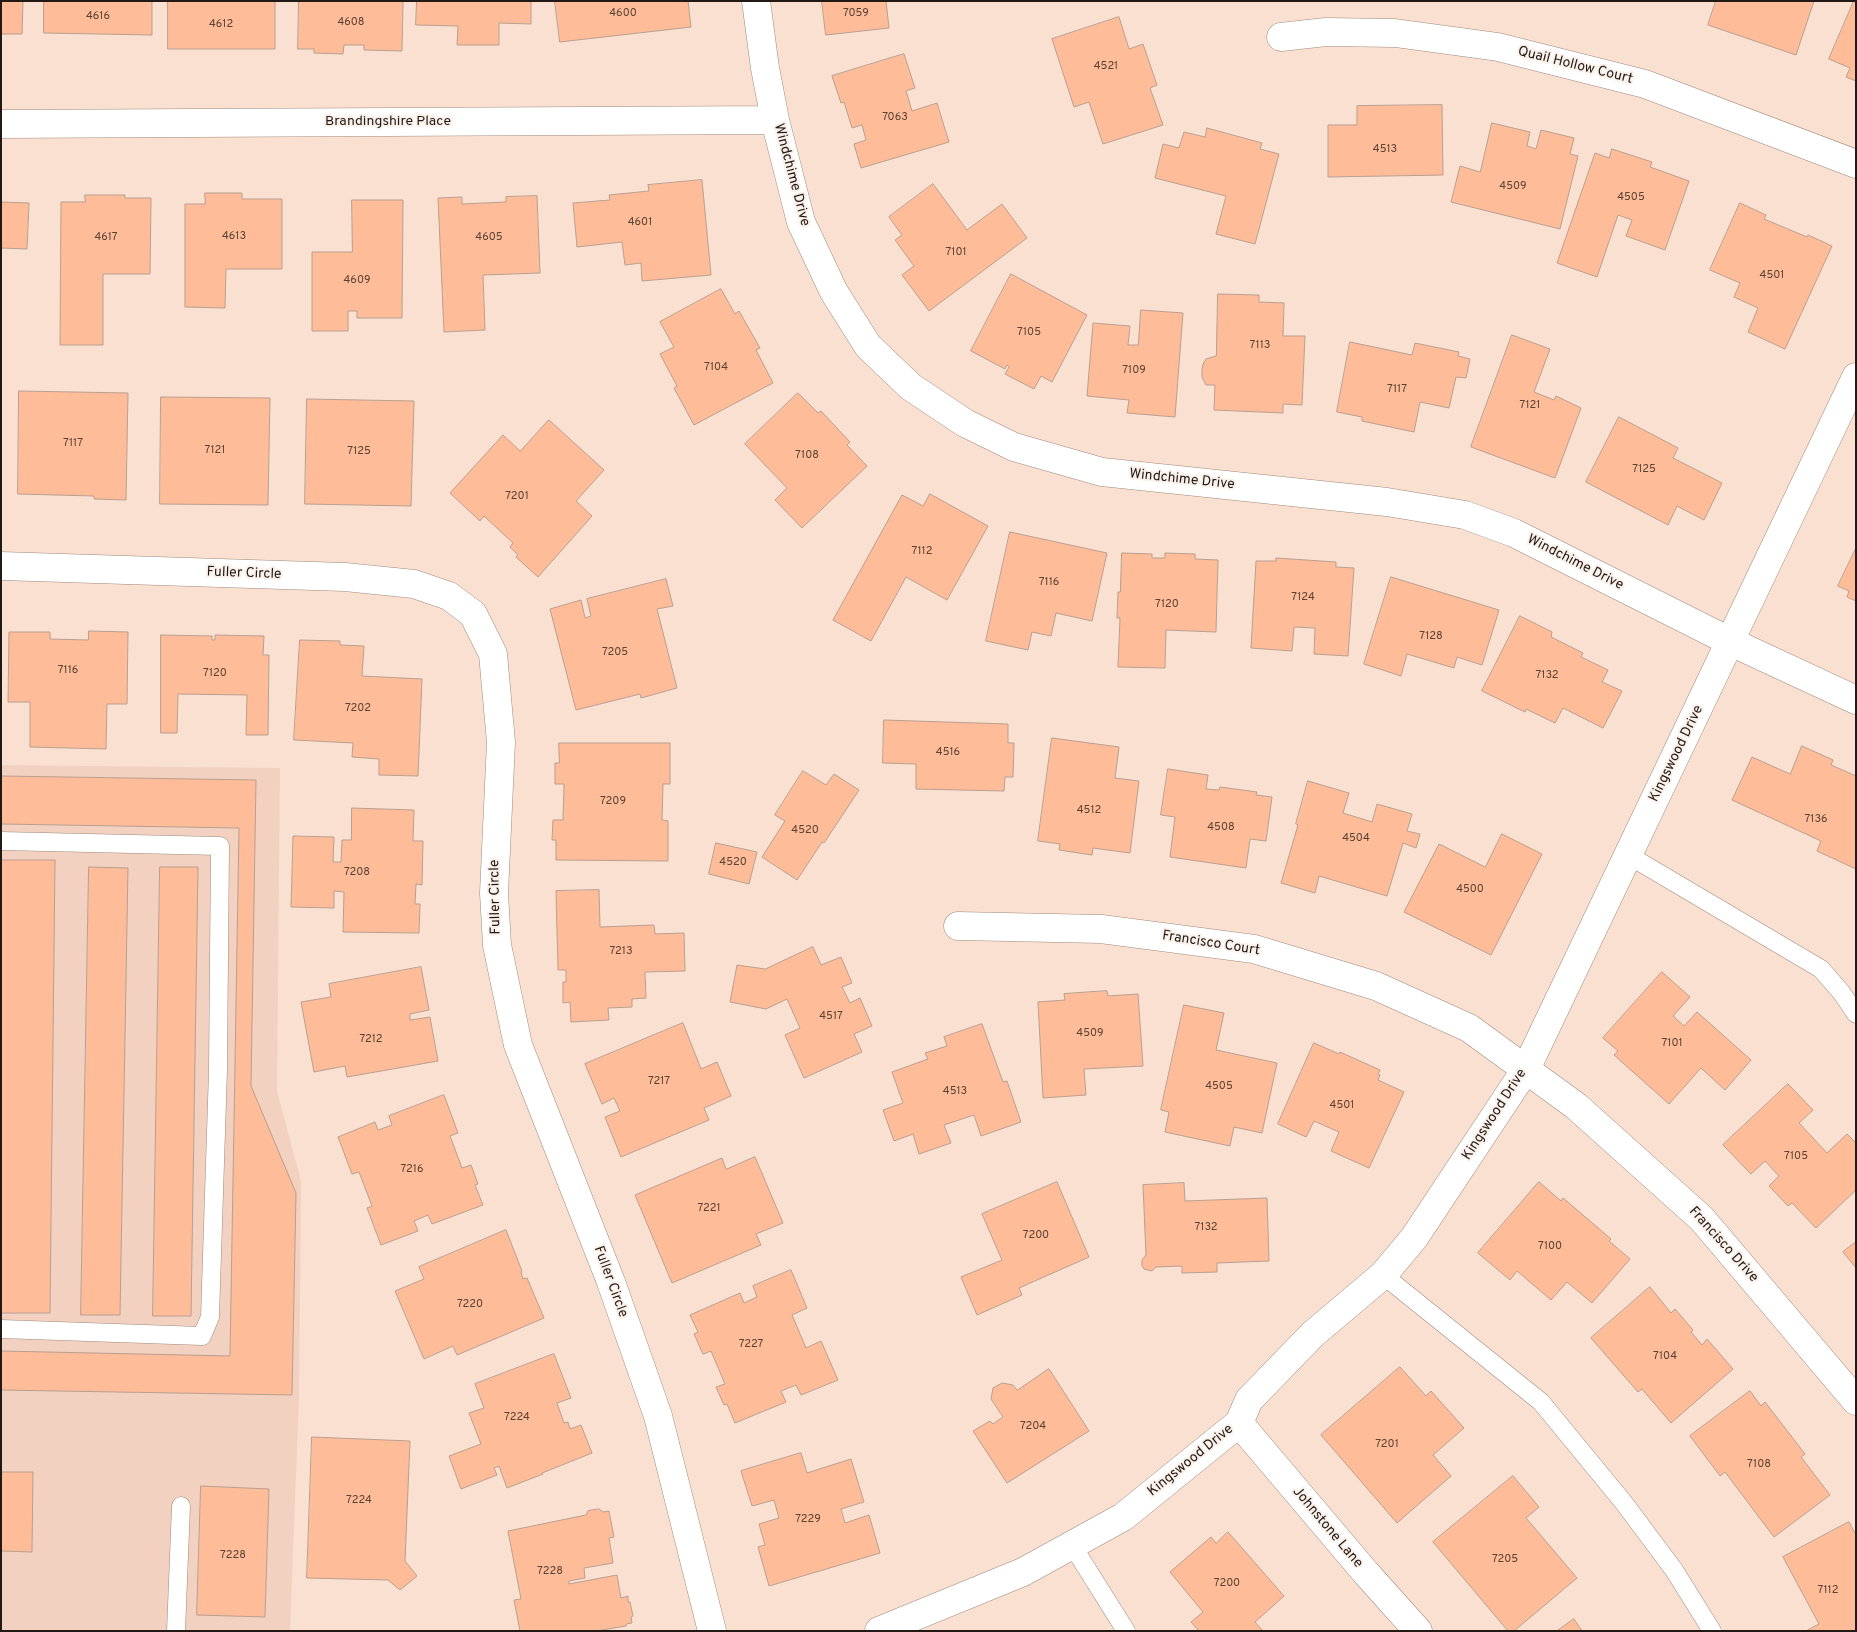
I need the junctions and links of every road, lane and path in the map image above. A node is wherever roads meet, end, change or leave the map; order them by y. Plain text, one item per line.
1 (756, 1) edge
2 (1281, 37) dead end
3 (776, 120) junction
4 (1, 124) edge
5 (1856, 164) edge
6 (1856, 377) edge
7 (1, 566) edge
8 (1731, 642) junction
9 (1856, 700) edge
10 (1, 841) edge
11 (1628, 855) junction
12 (958, 926) dead end
13 (1856, 1014) edge
14 (1526, 1070) junction
15 (1383, 1275) junction
16 (1, 1329) edge
17 (1856, 1401) edge
18 (1238, 1423) junction
19 (181, 1506) dead end
20 (1072, 1545) junction
21 (176, 1631) edge
22 (712, 1631) edge
23 (879, 1631) edge
24 (1126, 1631) edge
25 (1418, 1631) edge
26 (1712, 1631) edge

1 - 3 street, Windchime Drive
2 - 5 street, Quail Hollow Court
3 - 4 street, Brandingshire Place
3 - 8 street, Windchime Drive
6 - 8 street, Kingswood Drive
7 - 22 street, Fuller Circle
8 - 9 street, Windchime Drive
8 - 11 street, Kingswood Drive
10 - 16 lane
11 - 13 lane
11 - 14 street, Kingswood Drive
12 - 14 street, Francisco Court
14 - 15 street, Kingswood Drive
14 - 17 street, Francisco Drive
15 - 18 street, Kingswood Drive
15 - 26 lane
18 - 20 street, Kingswood Drive
18 - 25 street, Johnstone Lane
19 - 21 lane
20 - 23 street, Kingswood Drive
20 - 24 lane

